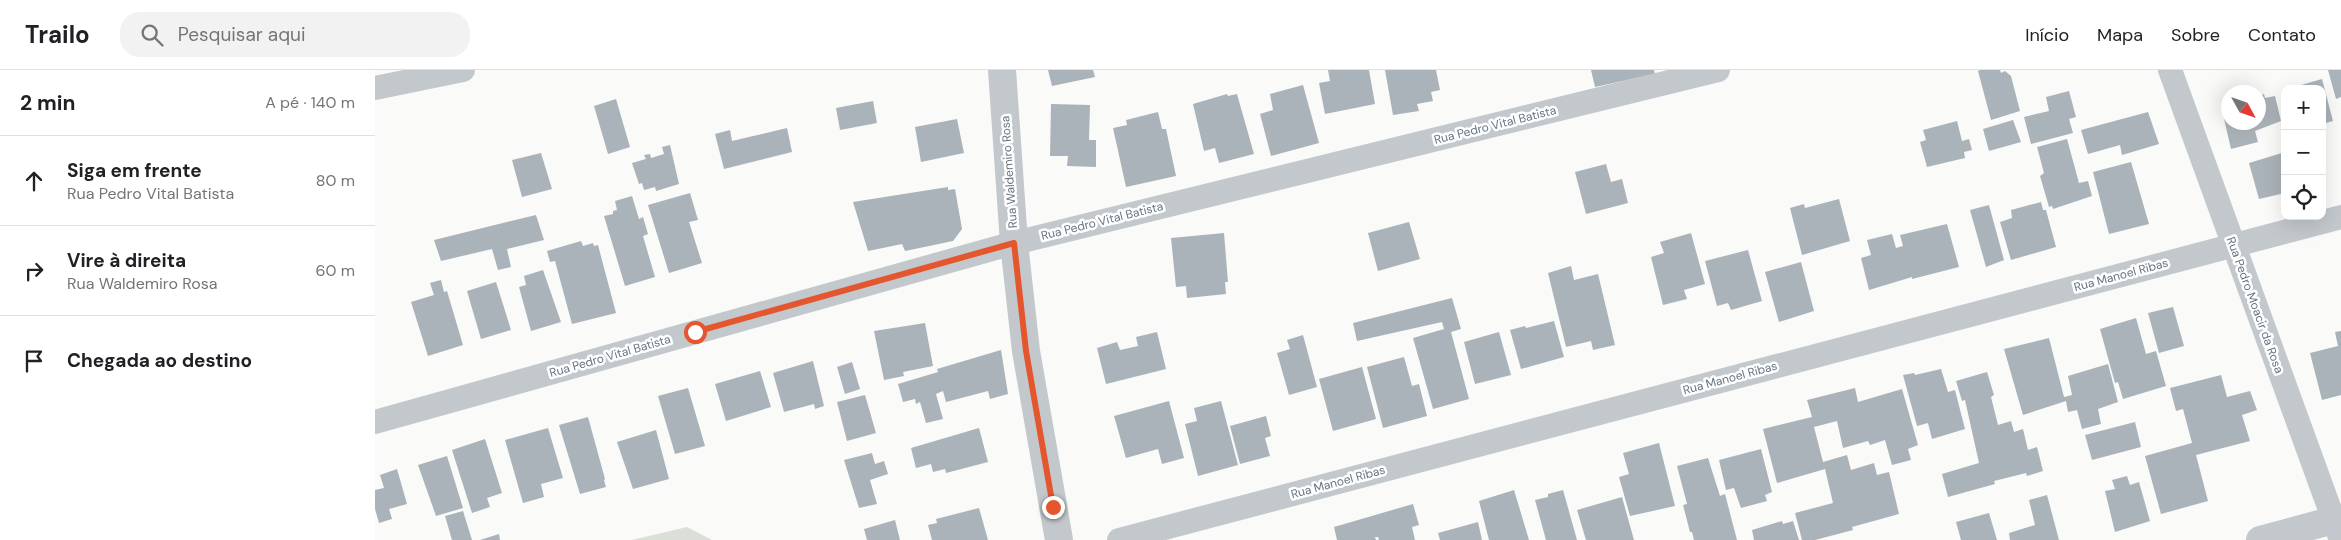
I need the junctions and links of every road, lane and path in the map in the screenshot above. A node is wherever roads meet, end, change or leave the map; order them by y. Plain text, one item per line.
1 (463, 70) edge
2 (1002, 70) edge
3 (1718, 70) edge
4 (2170, 70) edge
5 (375, 88) edge
6 (2341, 217) edge
7 (1014, 243) junction
8 (2233, 246) junction
9 (375, 422) edge
10 (2339, 526) edge
11 (1059, 540) edge
12 (1119, 540) edge
13 (2260, 540) edge

1 - 5 street
2 - 7 street, Rua Waldemiro Rosa
3 - 7 street, Rua Pedro Vital Batista
4 - 8 street, Rua Pedro Moacir da Rosa
6 - 8 street, Rua Manoel Ribas
7 - 9 street, Rua Pedro Vital Batista
7 - 11 street, Rua Waldemiro Rosa
8 - 10 street, Rua Pedro Moacir da Rosa
8 - 12 street, Rua Manoel Ribas
10 - 13 street

